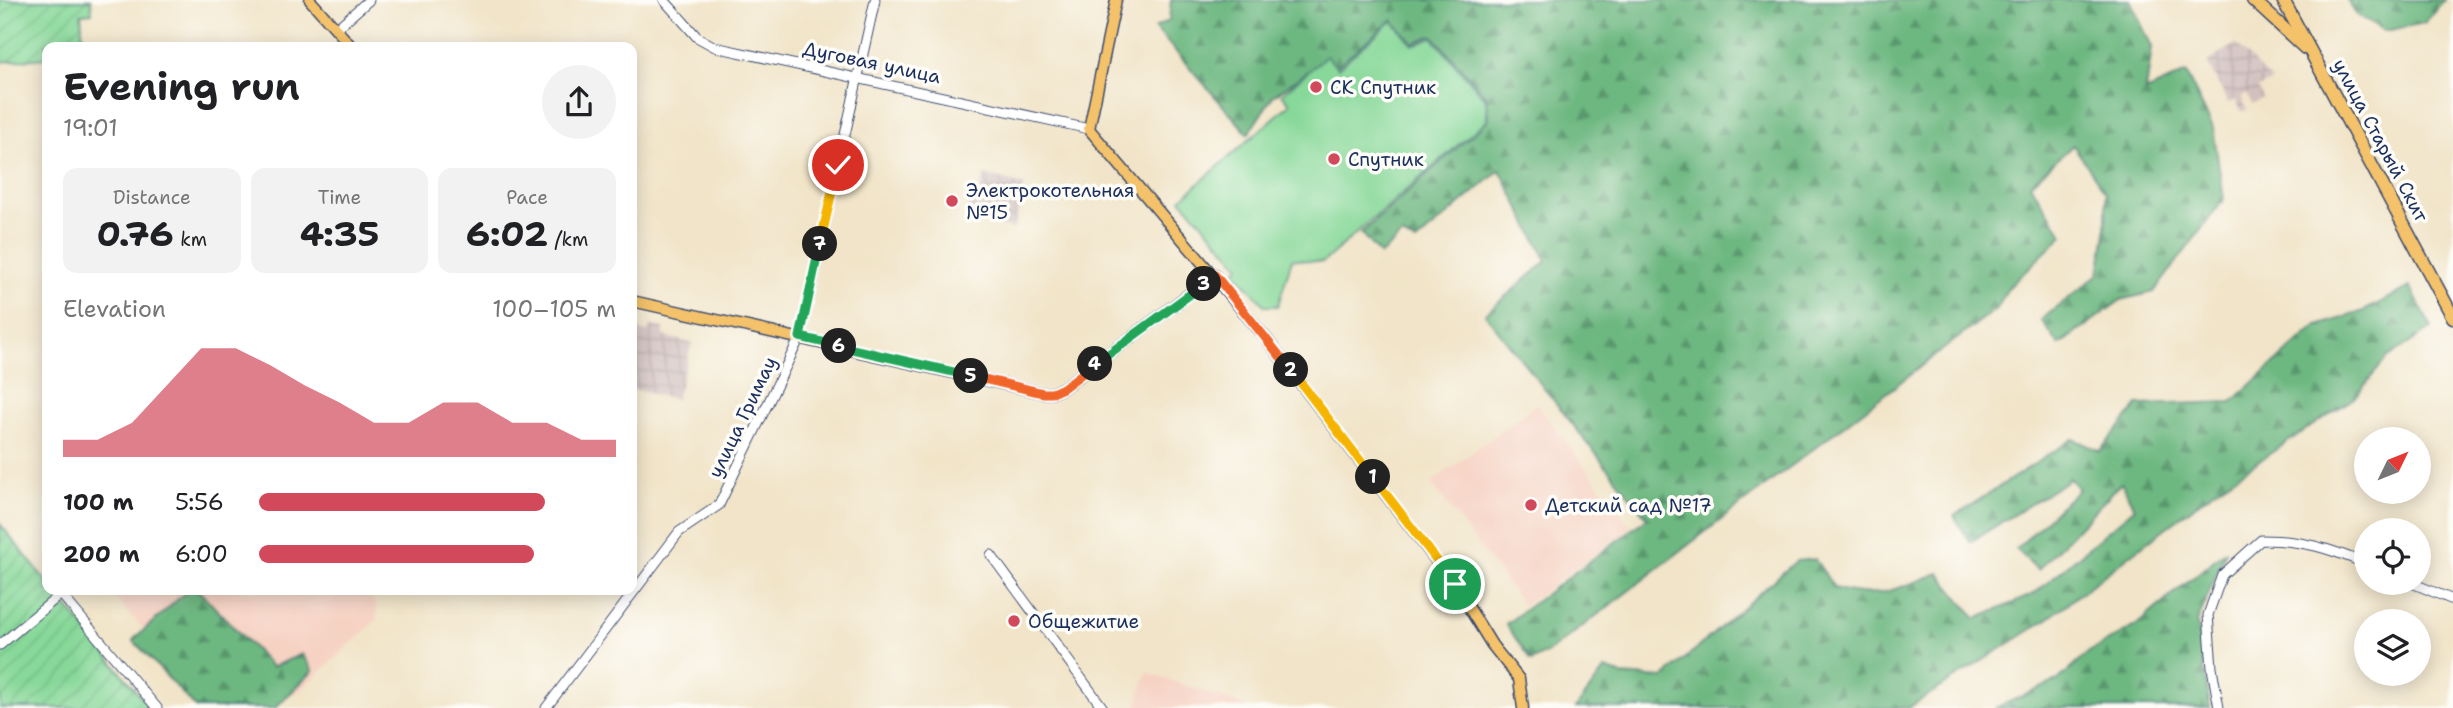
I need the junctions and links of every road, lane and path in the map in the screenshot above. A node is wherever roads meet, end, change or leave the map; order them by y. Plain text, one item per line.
1 (310, 0) edge
2 (369, 0) edge
3 (664, 0) edge
4 (876, 0) edge
5 (1116, 0) edge
6 (2253, 0) edge
7 (2283, 0) edge
8 (336, 29) junction
9 (348, 42) edge
10 (2313, 55) junction
11 (857, 76) junction
12 (1089, 129) junction
13 (1215, 275) junction
14 (637, 302) edge
15 (2453, 317) edge
16 (800, 337) junction
17 (991, 555) dead end
18 (2354, 560) edge
19 (637, 586) edge
20 (2431, 591) edge
21 (60, 595) edge
22 (62, 595) edge
23 (630, 595) edge
24 (2453, 600) edge
25 (0, 645) edge
26 (157, 708) edge
27 (546, 708) edge
28 (1104, 708) edge
29 (1523, 708) edge
30 (2219, 708) edge

1 - 8 main road
2 - 8 street
3 - 11 street, Дуговая улица
4 - 11 street, улица Гримау
5 - 12 main road
6 - 10 highway
7 - 10 highway, улица Старый Скит
8 - 9 main road
10 - 15 highway, улица Старый Скит
11 - 12 street, Дуговая улица
11 - 16 street, улица Гримау
12 - 13 main road
13 - 16 main road
13 - 29 main road
14 - 16 main road
16 - 19 street, улица Гримау
17 - 28 street
18 - 30 street
20 - 24 street
21 - 25 street
22 - 26 street
23 - 27 street, улица Гримау

